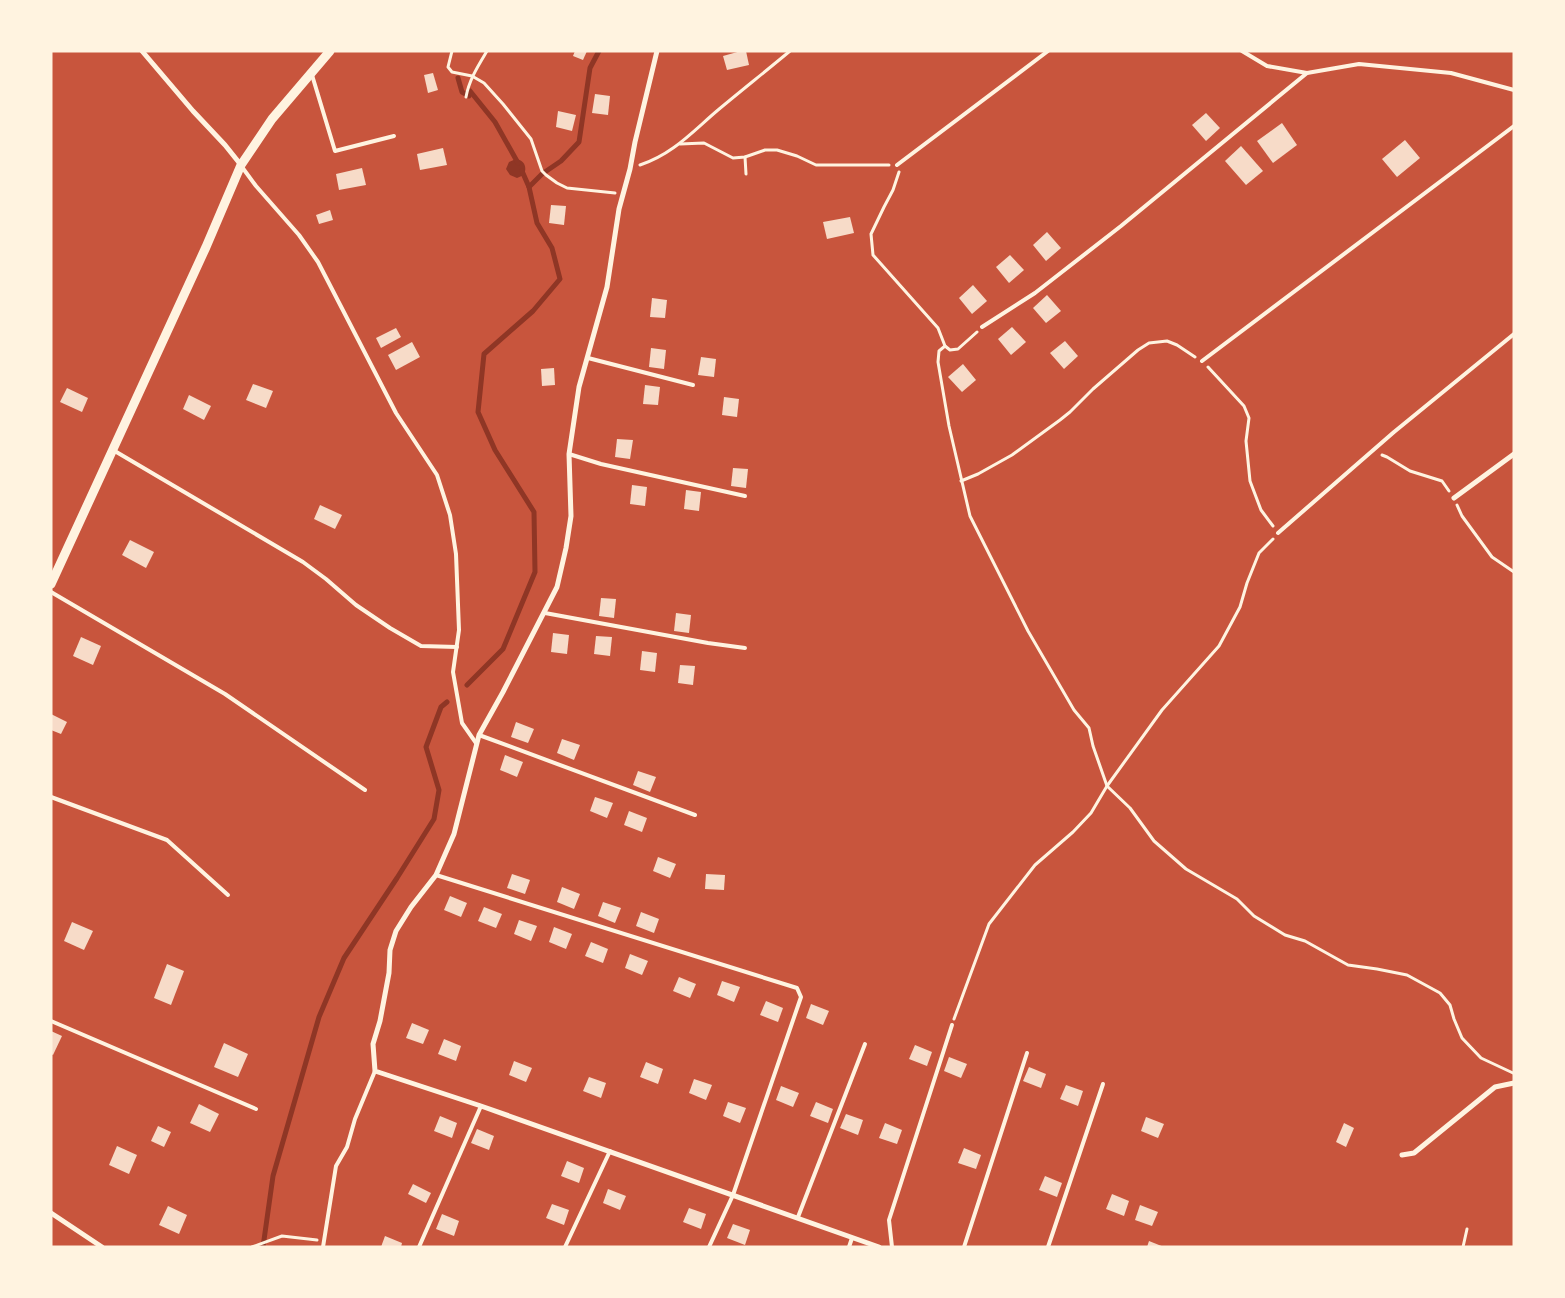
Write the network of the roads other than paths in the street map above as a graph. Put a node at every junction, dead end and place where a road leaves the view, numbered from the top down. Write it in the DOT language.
graph roads {
  1 [pos="142,51"];
  2 [pos="330,51"];
  3 [pos="658,51"];
  4 [pos="1048,51"];
  5 [pos="1242,51"];
  6 [pos="311,72"];
  7 [pos="1307,72"];
  8 [pos="1514,90"];
  9 [pos="1514,126"];
  10 [pos="394,136"];
  11 [pos="897,164"];
  12 [pos="240,165"];
  13 [pos="982,327"];
  14 [pos="1514,334"];
  15 [pos="588,358"];
  16 [pos="1202,361"];
  17 [pos="693,385"];
  18 [pos="113,450"];
  19 [pos="569,454"];
  20 [pos="1514,454"];
  21 [pos="745,496"];
  22 [pos="1454,498"];
  23 [pos="1278,533"];
  24 [pos="51,584"];
  25 [pos="51,592"];
  26 [pos="545,613"];
  27 [pos="457,647"];
  28 [pos="745,648"];
  29 [pos="479,735"];
  30 [pos="476,743"];
  31 [pos="365,790"];
  32 [pos="51,797"];
  33 [pos="695,815"];
  34 [pos="436,875"];
  35 [pos="228,895"];
  36 [pos="51,1021"];
  37 [pos="952,1025"];
  38 [pos="865,1044"];
  39 [pos="1027,1054"];
  40 [pos="375,1071"];
  41 [pos="1514,1083"];
  42 [pos="1103,1084"];
  43 [pos="480,1106"];
  44 [pos="256,1109"];
  45 [pos="610,1151"];
  46 [pos="1402,1155"];
  47 [pos="733,1195"];
  48 [pos="51,1213"];
  49 [pos="798,1217"];
  50 [pos="852,1238"];
  51 [pos="102,1247"];
  52 [pos="323,1247"];
  53 [pos="419,1247"];
  54 [pos="565,1247"];
  55 [pos="709,1247"];
  56 [pos="849,1247"];
  57 [pos="879,1247"];
  58 [pos="892,1247"];
  59 [pos="964,1247"];
  60 [pos="1048,1247"];
  1 -- 12 [label="street"];
  2 -- 6 [label="street"];
  3 -- 15 [label="street"];
  4 -- 11 [label="lane"];
  5 -- 7 [label="lane"];
  6 -- 10 [label="lane"];
  6 -- 12 [label="street"];
  7 -- 8 [label="lane"];
  7 -- 13 [label="lane"];
  9 -- 16 [label="lane"];
  12 -- 18 [label="street"];
  12 -- 27 [label="lane"];
  14 -- 23 [label="lane"];
  15 -- 17 [label="lane"];
  15 -- 19 [label="street"];
  18 -- 24 [label="street"];
  18 -- 27 [label="lane"];
  19 -- 21 [label="lane"];
  19 -- 26 [label="street"];
  20 -- 22 [label="street"];
  25 -- 31 [label="lane"];
  26 -- 28 [label="lane"];
  26 -- 29 [label="street"];
  27 -- 30 [label="lane"];
  29 -- 30 [label="street"];
  29 -- 33 [label="lane"];
  30 -- 34 [label="street"];
  32 -- 35 [label="lane"];
  34 -- 40 [label="street"];
  34 -- 47 [label="lane"];
  36 -- 44 [label="lane"];
  37 -- 58 [label="lane"];
  38 -- 49 [label="lane"];
  39 -- 59 [label="lane"];
  40 -- 43 [label="street"];
  40 -- 52 [label="lane"];
  41 -- 46 [label="street"];
  42 -- 60 [label="lane"];
  43 -- 45 [label="street"];
  43 -- 53 [label="lane"];
  45 -- 47 [label="street"];
  45 -- 54 [label="lane"];
  47 -- 49 [label="street"];
  47 -- 55 [label="lane"];
  48 -- 51 [label="street"];
  49 -- 50 [label="street"];
  50 -- 56 [label="lane"];
  50 -- 57 [label="street"];
}
